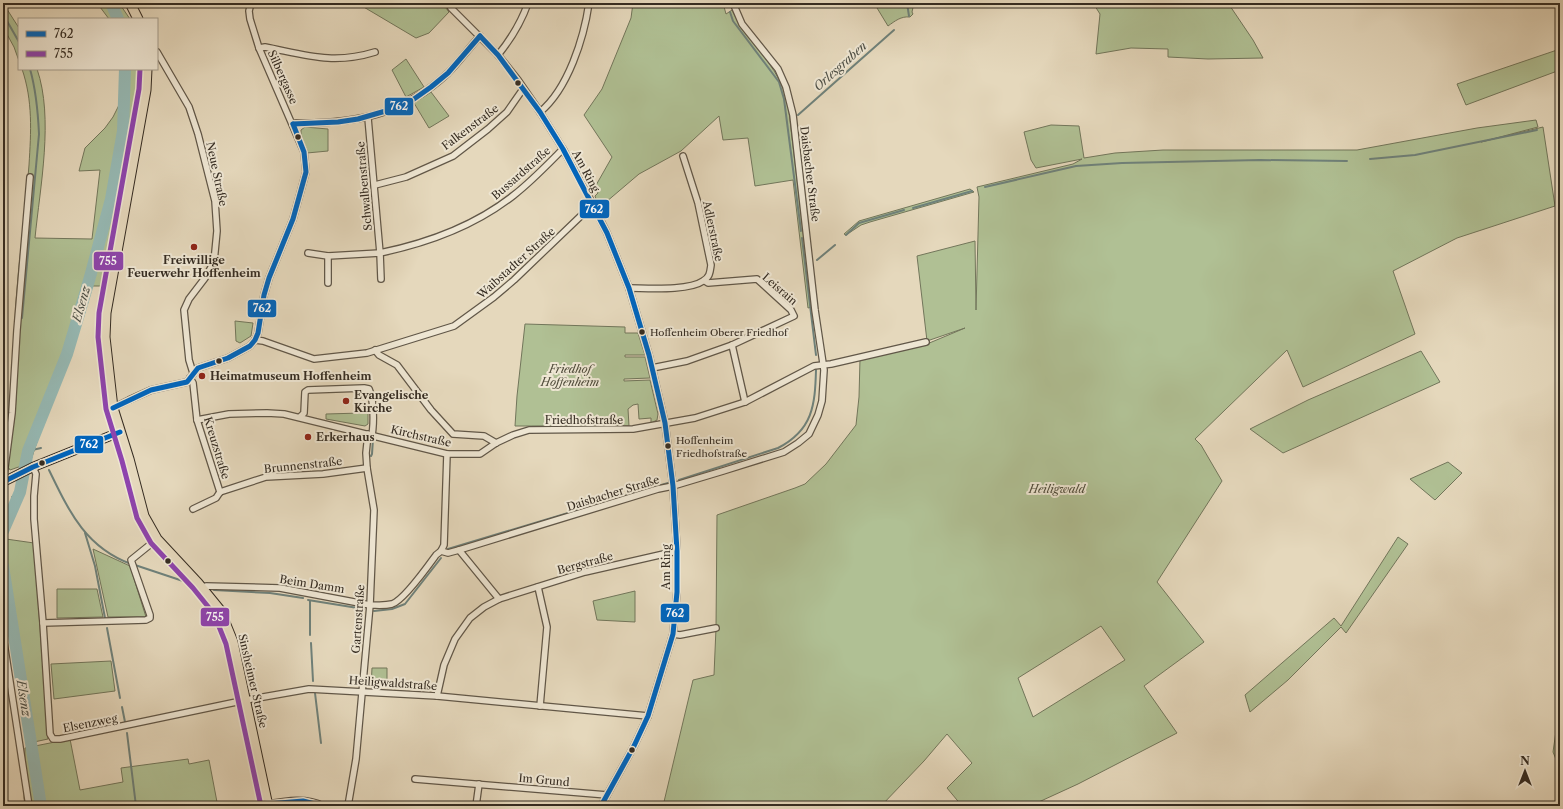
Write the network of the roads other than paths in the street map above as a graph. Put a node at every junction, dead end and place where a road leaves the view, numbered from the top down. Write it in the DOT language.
graph roads {
  1 [pos="130,3"];
  2 [pos="251,3"];
  3 [pos="528,3"];
  4 [pos="589,3"];
  5 [pos="733,3"];
  6 [pos="451,8"];
  7 [pos="138,18"];
  8 [pos="480,36"];
  9 [pos="259,48"];
  10 [pos="375,52"];
  11 [pos="158,54"];
  12 [pos="498,55"];
  13 [pos="147,70"];
  14 [pos="523,89"];
  15 [pos="540,112"];
  16 [pos="368,118"];
  17 [pos="293,124"];
  18 [pos="563,149"];
  19 [pos="683,156"];
  20 [pos="30,177"];
  21 [pos="375,185"];
  22 [pos="594,207"];
  23 [pos="308,253"];
  24 [pos="380,253"];
  25 [pos="328,256"];
  26 [pos="381,279"];
  27 [pos="705,281"];
  28 [pos="328,283"];
  29 [pos="629,288"];
  30 [pos="255,340"];
  31 [pos="926,342"];
  32 [pos="732,345"];
  33 [pos="375,350"];
  34 [pos="822,364"];
  35 [pos="652,368"];
  36 [pos="191,375"];
  37 [pos="745,402"];
  38 [pos="113,408"];
  39 [pos="300,417"];
  40 [pos="197,420"];
  41 [pos="665,423"];
  42 [pos="120,432"];
  43 [pos="370,434"];
  44 [pos="496,443"];
  45 [pos="447,454"];
  46 [pos="367,468"];
  47 [pos="30,469"];
  48 [pos="5,481"];
  49 [pos="673,486"];
  50 [pos="220,492"];
  51 [pos="193,509"];
  52 [pos="157,539"];
  53 [pos="459,550"];
  54 [pos="441,551"];
  55 [pos="677,551"];
  56 [pos="538,587"];
  57 [pos="202,588"];
  58 [pos="499,599"];
  59 [pos="370,605"];
  60 [pos="43,623"];
  61 [pos="716,628"];
  62 [pos="673,634"];
  63 [pos="3,636"];
  64 [pos="362,691"];
  65 [pos="437,696"];
  66 [pos="246,700"];
  67 [pos="540,706"];
  68 [pos="648,716"];
  69 [pos="415,779"];
  70 [pos="479,784"];
  71 [pos="607,795"];
  72 [pos="268,805"];
  73 [pos="28,806"];
  74 [pos="323,806"];
  75 [pos="348,806"];
  76 [pos="476,806"];
  77 [pos="601,806"];
  1 -- 7 [label="main road"];
  2 -- 9 [label="street, Silbergasse"];
  3 -- 12 [label="street"];
  4 -- 15 [label="street"];
  5 -- 34 [label="street, Daisbacher Straße"];
  6 -- 8 [label="street, Am Ring"];
  8 -- 12 [label="street, Am Ring"];
  8 -- 16 [label="street"];
  9 -- 10 [label="street"];
  9 -- 17 [label="street, Silbergasse"];
  11 -- 36 [label="street, Neue Straße"];
  12 -- 14 [label="street, Am Ring"];
  13 -- 38 [label="main road, Sinsheimer Straße"];
  14 -- 15 [label="street, Am Ring"];
  14 -- 21 [label="street, Falkenstraße"];
  15 -- 18 [label="street, Am Ring"];
  16 -- 17 [label="street"];
  16 -- 21 [label="street, Schwalbenstraße"];
  17 -- 30 [label="street, Silbergasse"];
  18 -- 22 [label="street, Am Ring"];
  18 -- 24 [label="street, Bussardstraße"];
  19 -- 27 [label="street, Adlerstraße"];
  20 -- 48 [label="street"];
  21 -- 24 [label="street, Schwalbenstraße"];
  22 -- 29 [label="street, Am Ring"];
  22 -- 33 [label="street, Waibstadter Straße"];
  23 -- 25 [label="street, Bussardstraße"];
  24 -- 25 [label="street, Bussardstraße"];
  24 -- 26 [label="street"];
  25 -- 28 [label="street"];
  27 -- 29 [label="street"];
  27 -- 32 [label="street, Leisrain"];
  29 -- 35 [label="street, Am Ring"];
  30 -- 33 [label="street, Waibstadter Straße"];
  30 -- 36 [label="street"];
  31 -- 34 [label="street"];
  32 -- 35 [label="street"];
  32 -- 37 [label="street"];
  33 -- 44 [label="street"];
  34 -- 37 [label="street, Friedhofstraße"];
  34 -- 49 [label="street, Daisbacher Straße"];
  35 -- 41 [label="street, Am Ring"];
  36 -- 38 [label="street"];
  36 -- 40 [label="street, Kreuzstraße"];
  37 -- 41 [label="street, Friedhofstraße"];
  38 -- 42 [label="main road, Sinsheimer Straße"];
  39 -- 40 [label="street, Kirchstraße"];
  39 -- 43 [label="street, Kirchstraße"];
  39 -- 43 [label="street, Gartenstraße"];
  40 -- 50 [label="street, Kreuzstraße"];
  41 -- 44 [label="street, Friedhofstraße"];
  41 -- 49 [label="street, Am Ring"];
  42 -- 47 [label="main road"];
  42 -- 52 [label="main road, Sinsheimer Straße"];
  43 -- 45 [label="street, Kirchstraße"];
  43 -- 46 [label="street, Gartenstraße"];
  44 -- 45 [label="street, Kirchstraße"];
  45 -- 54 [label="street"];
  46 -- 50 [label="street, Brunnenstraße"];
  46 -- 59 [label="street, Gartenstraße"];
  47 -- 48 [label="main road"];
  47 -- 60 [label="street, Elsenzweg"];
  49 -- 53 [label="street, Daisbacher Straße"];
  49 -- 55 [label="street, Am Ring"];
  50 -- 51 [label="street, Kreuzstraße"];
  52 -- 57 [label="main road, Sinsheimer Straße"];
  52 -- 60 [label="street"];
  53 -- 54 [label="street, Daisbacher Straße"];
  53 -- 58 [label="street"];
  54 -- 59 [label="street, Beim Damm"];
  55 -- 56 [label="street, Bergstraße"];
  55 -- 62 [label="street, Am Ring"];
  56 -- 58 [label="street, Bergstraße"];
  56 -- 67 [label="street"];
  57 -- 59 [label="street, Beim Damm"];
  57 -- 66 [label="main road, Sinsheimer Straße"];
  58 -- 65 [label="street, Bergstraße"];
  59 -- 64 [label="street, Gartenstraße"];
  60 -- 66 [label="street, Elsenzweg"];
  61 -- 62 [label="street"];
  62 -- 68 [label="street, Am Ring"];
  63 -- 73 [label="street"];
  64 -- 65 [label="street, Heiligwaldstraße"];
  64 -- 66 [label="street, Heiligwaldstraße"];
  64 -- 75 [label="street, Gartenstraße"];
  65 -- 67 [label="street, Heiligwaldstraße"];
  66 -- 72 [label="main road, Sinsheimer Straße"];
  67 -- 68 [label="street, Heiligwaldstraße"];
  68 -- 71 [label="street, Am Ring"];
  69 -- 70 [label="street, Im Grund"];
  70 -- 71 [label="street, Im Grund"];
  70 -- 76 [label="street"];
  71 -- 77 [label="street, Am Ring"];
  72 -- 74 [label="street"];
}
